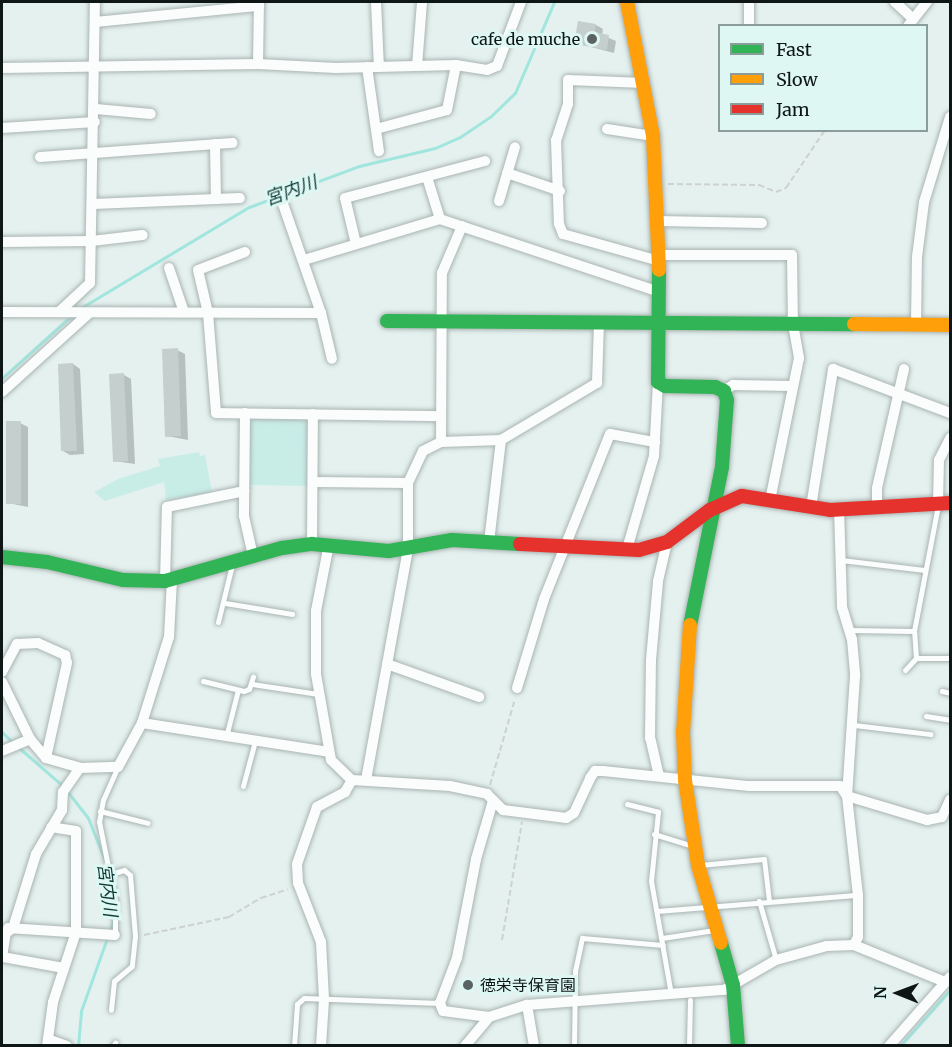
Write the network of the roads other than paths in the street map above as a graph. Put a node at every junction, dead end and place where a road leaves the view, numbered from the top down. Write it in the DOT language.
graph roads {
  1 [pos="95,2"];
  2 [pos="376,2"];
  3 [pos="422,2"];
  4 [pos="521,2"];
  5 [pos="627,2"];
  6 [pos="748,2"];
  7 [pos="895,2"];
  8 [pos="927,2"];
  9 [pos="259,4"];
  10 [pos="95,22"];
  11 [pos="911,22"];
  12 [pos="748,24"];
  13 [pos="258,64"];
  14 [pos="456,65"];
  15 [pos="97,66"];
  16 [pos="417,66"];
  17 [pos="367,67"];
  18 [pos="380,67"];
  19 [pos="2,68"];
  20 [pos="644,83"];
  21 [pos="96,110"];
  22 [pos="151,114"];
  23 [pos="951,117"];
  24 [pos="95,122"];
  25 [pos="2,128"];
  26 [pos="376,129"];
  27 [pos="607,129"];
  28 [pos="653,136"];
  29 [pos="232,143"];
  30 [pos="215,144"];
  31 [pos="515,147"];
  32 [pos="379,151"];
  33 [pos="95,152"];
  34 [pos="40,157"];
  35 [pos="485,161"];
  36 [pos="507,174"];
  37 [pos="427,177"];
  38 [pos="560,191"];
  39 [pos="240,198"];
  40 [pos="216,199"];
  41 [pos="499,201"];
  42 [pos="93,204"];
  43 [pos="283,204"];
  44 [pos="440,219"];
  45 [pos="658,221"];
  46 [pos="762,223"];
  47 [pos="462,226"];
  48 [pos="143,235"];
  49 [pos="92,241"];
  50 [pos="2,242"];
  51 [pos="356,244"];
  52 [pos="246,251"];
  53 [pos="659,258"];
  54 [pos="304,260"];
  55 [pos="169,268"];
  56 [pos="659,292"];
  57 [pos="2,312"];
  58 [pos="59,312"];
  59 [pos="184,312"];
  60 [pos="208,313"];
  61 [pos="321,313"];
  62 [pos="88,314"];
  63 [pos="387,321"];
  64 [pos="442,321"];
  65 [pos="599,324"];
  66 [pos="658,324"];
  67 [pos="793,324"];
  68 [pos="916,325"];
  69 [pos="951,325"];
  70 [pos="332,359"];
  71 [pos="904,369"];
  72 [pos="658,382"];
  73 [pos="792,386"];
  74 [pos="724,391"];
  75 [pos="2,392"];
  76 [pos="898,396"];
  77 [pos="245,413"];
  78 [pos="951,413"];
  79 [pos="313,414"];
  80 [pos="441,416"];
  81 [pos="951,438"];
  82 [pos="501,440"];
  83 [pos="441,442"];
  84 [pos="655,442"];
  85 [pos="314,483"];
  86 [pos="408,483"];
  87 [pos="244,491"];
  88 [pos="770,500"];
  89 [pos="944,503"];
  90 [pos="811,507"];
  91 [pos="877,508"];
  92 [pos="839,509"];
  93 [pos="710,510"];
  94 [pos="489,542"];
  95 [pos="667,542"];
  96 [pos="312,544"];
  97 [pos="329,544"];
  98 [pos="566,546"];
  99 [pos="408,548"];
  100 [pos="627,549"];
  101 [pos="2,556"];
  102 [pos="253,556"];
  103 [pos="839,560"];
  104 [pos="232,564"];
  105 [pos="924,570"];
  106 [pos="168,580"];
  107 [pos="225,603"];
  108 [pos="292,614"];
  109 [pos="218,622"];
  110 [pos="849,630"];
  111 [pos="914,631"];
  112 [pos="916,658"];
  113 [pos="951,658"];
  114 [pos="387,664"];
  115 [pos="905,670"];
  116 [pos="2,672"];
  117 [pos="253,676"];
  118 [pos="203,681"];
  119 [pos="2,682"];
  120 [pos="252,684"];
  121 [pos="516,688"];
  122 [pos="238,690"];
  123 [pos="942,691"];
  124 [pos="951,693"];
  125 [pos="318,694"];
  126 [pos="479,698"];
  127 [pos="926,716"];
  128 [pos="951,720"];
  129 [pos="142,723"];
  130 [pos="854,725"];
  131 [pos="227,733"];
  132 [pos="930,734"];
  133 [pos="255,738"];
  134 [pos="30,739"];
  135 [pos="9,747"];
  136 [pos="329,752"];
  137 [pos="46,758"];
  138 [pos="118,767"];
  139 [pos="80,768"];
  140 [pos="659,776"];
  141 [pos="352,780"];
  142 [pos="366,780"];
  143 [pos="685,780"];
  144 [pos="243,786"];
  145 [pos="847,796"];
  146 [pos="490,797"];
  147 [pos="951,800"];
  148 [pos="627,804"];
  149 [pos="100,811"];
  150 [pos="148,823"];
  151 [pos="51,827"];
  152 [pos="654,834"];
  153 [pos="695,846"];
  154 [pos="698,865"];
  155 [pos="111,874"];
  156 [pos="858,895"];
  157 [pos="759,901"];
  158 [pos="769,901"];
  159 [pos="708,907"];
  160 [pos="657,910"];
  161 [pos="7,928"];
  162 [pos="715,930"];
  163 [pos="76,932"];
  164 [pos="110,934"];
  165 [pos="663,942"];
  166 [pos="854,945"];
  167 [pos="776,960"];
  168 [pos="64,968"];
  169 [pos="948,980"];
  170 [pos="733,985"];
  171 [pos="671,994"];
  172 [pos="577,998"];
  173 [pos="324,999"];
  174 [pos="690,1000"];
  175 [pos="440,1003"];
  176 [pos="527,1005"];
  177 [pos="111,1010"];
  178 [pos="489,1017"];
  179 [pos="48,1043"];
  180 [pos="68,1046"];
  181 [pos="294,1046"];
  182 [pos="321,1046"];
  183 [pos="465,1046"];
  184 [pos="534,1046"];
  185 [pos="574,1046"];
  186 [pos="689,1046"];
  187 [pos="738,1046"];
  188 [pos="889,1046"];
  1 -- 10 [label="street"];
  2 -- 18 [label="street"];
  3 -- 16 [label="street"];
  4 -- 14 [label="street"];
  5 -- 20 [label="street"];
  6 -- 12 [label="street"];
  7 -- 11 [label="street"];
  8 -- 11 [label="street"];
  9 -- 10 [label="street"];
  9 -- 13 [label="street"];
  10 -- 15 [label="street"];
  13 -- 15 [label="street"];
  13 -- 17 [label="street"];
  14 -- 16 [label="street"];
  14 -- 26 [label="street"];
  15 -- 19 [label="street"];
  15 -- 21 [label="street"];
  16 -- 18 [label="street"];
  17 -- 18 [label="street"];
  17 -- 26 [label="street"];
  20 -- 28 [label="street"];
  20 -- 38 [label="street"];
  21 -- 22 [label="street"];
  21 -- 24 [label="street"];
  23 -- 68 [label="street"];
  24 -- 25 [label="street"];
  24 -- 33 [label="street"];
  26 -- 32 [label="street"];
  27 -- 28 [label="street"];
  28 -- 45 [label="street"];
  29 -- 30 [label="street"];
  30 -- 33 [label="street"];
  30 -- 40 [label="street"];
  31 -- 36 [label="street"];
  33 -- 34 [label="street"];
  33 -- 42 [label="street"];
  35 -- 37 [label="street"];
  36 -- 38 [label="street"];
  36 -- 41 [label="street"];
  37 -- 44 [label="street"];
  37 -- 51 [label="street"];
  38 -- 53 [label="street"];
  39 -- 40 [label="street"];
  40 -- 42 [label="street"];
  42 -- 49 [label="street"];
  43 -- 54 [label="street"];
  44 -- 47 [label="street"];
  44 -- 51 [label="street"];
  45 -- 46 [label="street"];
  45 -- 53 [label="street"];
  47 -- 56 [label="street"];
  47 -- 64 [label="street"];
  48 -- 49 [label="street"];
  49 -- 50 [label="street"];
  49 -- 58 [label="street"];
  51 -- 54 [label="street"];
  52 -- 60 [label="street"];
  53 -- 56 [label="street"];
  53 -- 67 [label="street"];
  54 -- 61 [label="street"];
  55 -- 59 [label="street"];
  56 -- 66 [label="street"];
  57 -- 58 [label="street"];
  58 -- 62 [label="street"];
  59 -- 60 [label="street"];
  59 -- 62 [label="street"];
  60 -- 61 [label="street"];
  60 -- 77 [label="street"];
  61 -- 70 [label="street"];
  62 -- 75 [label="street"];
  63 -- 64 [label="street"];
  64 -- 65 [label="street"];
  64 -- 80 [label="street"];
  65 -- 66 [label="street"];
  65 -- 82 [label="street"];
  66 -- 67 [label="street"];
  66 -- 72 [label="street"];
  67 -- 68 [label="street"];
  67 -- 73 [label="street"];
  68 -- 69 [label="street"];
  71 -- 76 [label="street"];
  72 -- 74 [label="street"];
  72 -- 84 [label="street"];
  73 -- 74 [label="street"];
  73 -- 88 [label="street"];
  74 -- 93 [label="street"];
  76 -- 78 [label="street"];
  76 -- 90 [label="street"];
  76 -- 91 [label="street"];
  77 -- 79 [label="street"];
  77 -- 87 [label="street"];
  79 -- 80 [label="street"];
  79 -- 85 [label="street"];
  80 -- 83 [label="street"];
  81 -- 89 [label="street"];
  82 -- 83 [label="street"];
  82 -- 94 [label="street"];
  83 -- 86 [label="street"];
  84 -- 98 [label="street"];
  84 -- 100 [label="street"];
  85 -- 86 [label="street"];
  85 -- 96 [label="street"];
  86 -- 99 [label="street"];
  87 -- 102 [label="street"];
  87 -- 106 [label="street"];
  88 -- 90 [label="street"];
  88 -- 93 [label="street"];
  89 -- 91 [label="street"];
  89 -- 105 [label="lane"];
  90 -- 92 [label="street"];
  91 -- 92 [label="street"];
  92 -- 103 [label="street"];
  93 -- 95 [label="street"];
  93 -- 143 [label="street"];
  94 -- 98 [label="street"];
  94 -- 99 [label="street"];
  95 -- 100 [label="street"];
  95 -- 140 [label="street"];
  96 -- 97 [label="street"];
  96 -- 102 [label="street"];
  97 -- 99 [label="street"];
  97 -- 125 [label="street"];
  98 -- 100 [label="street"];
  98 -- 121 [label="street"];
  99 -- 114 [label="street"];
  101 -- 106 [label="street"];
  102 -- 104 [label="street"];
  103 -- 105 [label="lane"];
  103 -- 110 [label="street"];
  104 -- 106 [label="street"];
  104 -- 107 [label="lane"];
  105 -- 111 [label="lane"];
  106 -- 129 [label="street"];
  107 -- 108 [label="lane"];
  107 -- 109 [label="lane"];
  110 -- 111 [label="lane"];
  110 -- 130 [label="street"];
  111 -- 112 [label="lane"];
  112 -- 113 [label="lane"];
  112 -- 115 [label="lane"];
  114 -- 126 [label="street"];
  114 -- 142 [label="street"];
  116 -- 137 [label="street"];
  117 -- 120 [label="lane"];
  118 -- 122 [label="lane"];
  119 -- 134 [label="street"];
  120 -- 122 [label="lane"];
  120 -- 125 [label="lane"];
  122 -- 131 [label="lane"];
  123 -- 124 [label="lane"];
  125 -- 136 [label="street"];
  127 -- 128 [label="lane"];
  129 -- 131 [label="street"];
  129 -- 138 [label="street"];
  130 -- 132 [label="lane"];
  130 -- 145 [label="street"];
  131 -- 133 [label="street"];
  133 -- 136 [label="street"];
  133 -- 144 [label="lane"];
  134 -- 135 [label="street"];
  134 -- 137 [label="street"];
  136 -- 141 [label="street"];
  137 -- 139 [label="street"];
  138 -- 139 [label="street"];
  138 -- 149 [label="lane"];
  139 -- 151 [label="street"];
  140 -- 143 [label="street"];
  140 -- 146 [label="street"];
  141 -- 142 [label="street"];
  141 -- 173 [label="street"];
  142 -- 146 [label="street"];
  143 -- 145 [label="street"];
  143 -- 153 [label="street"];
  145 -- 147 [label="street"];
  145 -- 156 [label="street"];
  146 -- 175 [label="street"];
  148 -- 152 [label="lane"];
  149 -- 150 [label="lane"];
  149 -- 155 [label="lane"];
  151 -- 161 [label="street"];
  151 -- 163 [label="street"];
  152 -- 153 [label="lane"];
  152 -- 160 [label="lane"];
  153 -- 154 [label="street"];
  154 -- 158 [label="lane"];
  154 -- 159 [label="street"];
  155 -- 164 [label="lane"];
  155 -- 177 [label="lane"];
  156 -- 158 [label="lane"];
  156 -- 166 [label="street"];
  157 -- 158 [label="lane"];
  157 -- 159 [label="lane"];
  157 -- 167 [label="lane"];
  159 -- 160 [label="lane"];
  159 -- 162 [label="street"];
  160 -- 165 [label="lane"];
  161 -- 163 [label="street"];
  161 -- 168 [label="street"];
  162 -- 165 [label="lane"];
  162 -- 170 [label="street"];
  163 -- 164 [label="street"];
  163 -- 168 [label="street"];
  165 -- 171 [label="lane"];
  165 -- 172 [label="lane"];
  166 -- 167 [label="street"];
  166 -- 169 [label="street"];
  167 -- 170 [label="street"];
  168 -- 179 [label="street"];
  169 -- 188 [label="street"];
  170 -- 171 [label="street"];
  170 -- 187 [label="street"];
  171 -- 172 [label="street"];
  172 -- 176 [label="street"];
  172 -- 185 [label="lane"];
  173 -- 175 [label="lane"];
  173 -- 181 [label="lane"];
  173 -- 182 [label="street"];
  174 -- 186 [label="lane"];
  175 -- 178 [label="street"];
  176 -- 178 [label="street"];
  176 -- 184 [label="street"];
  178 -- 183 [label="street"];
  179 -- 180 [label="street"];
}
